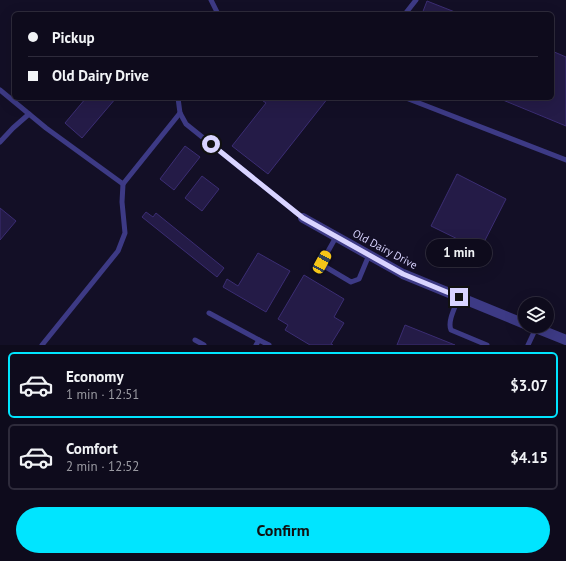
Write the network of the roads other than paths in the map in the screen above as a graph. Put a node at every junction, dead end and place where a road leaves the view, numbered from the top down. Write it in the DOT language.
graph roads {
  1 [pos="211,0"];
  2 [pos="416,0"];
  3 [pos="217,12"];
  4 [pos="407,12"];
  5 [pos="0,90"];
  6 [pos="12,100"];
  7 [pos="12,100"];
  8 [pos="178,100"];
  9 [pos="411,100"];
  10 [pos="180,113"];
  11 [pos="29,114"];
  12 [pos="0,142"];
  13 [pos="566,160"];
  14 [pos="123,184"];
  15 [pos="303,218"];
  16 [pos="336,236"];
  17 [pos="369,255"];
  18 [pos="459,297"];
  19 [pos="209,313"];
  20 [pos="518,321"];
  21 [pos="531,333"];
  22 [pos="548,333"];
  23 [pos="195,340"];
  24 [pos="259,340"];
  25 [pos="566,340"];
  26 [pos="42,345"];
  27 [pos="204,345"];
  28 [pos="256,345"];
  29 [pos="269,345"];
  30 [pos="487,345"];
  31 [pos="528,345"];
  1 -- 3 [label="lane"];
  2 -- 4 [label="lane"];
  5 -- 6 [label="lane"];
  7 -- 11 [label="lane"];
  8 -- 10 [label="lane"];
  9 -- 13 [label="lane"];
  10 -- 14 [label="lane"];
  10 -- 15 [label="lane"];
  11 -- 12 [label="lane"];
  11 -- 14 [label="lane"];
  14 -- 26 [label="lane"];
  15 -- 16 [label="street, Old Dairy Drive"];
  16 -- 17 [label="street, Old Dairy Drive"];
  16 -- 17 [label="lane"];
  17 -- 18 [label="street, Old Dairy Drive"];
  18 -- 20 [label="street, Old Dairy Drive"];
  18 -- 30 [label="lane"];
  19 -- 24 [label="lane"];
  21 -- 31 [label="lane"];
  22 -- 25 [label="street"];
  23 -- 27 [label="lane"];
  24 -- 28 [label="lane"];
  24 -- 29 [label="lane"];
}
